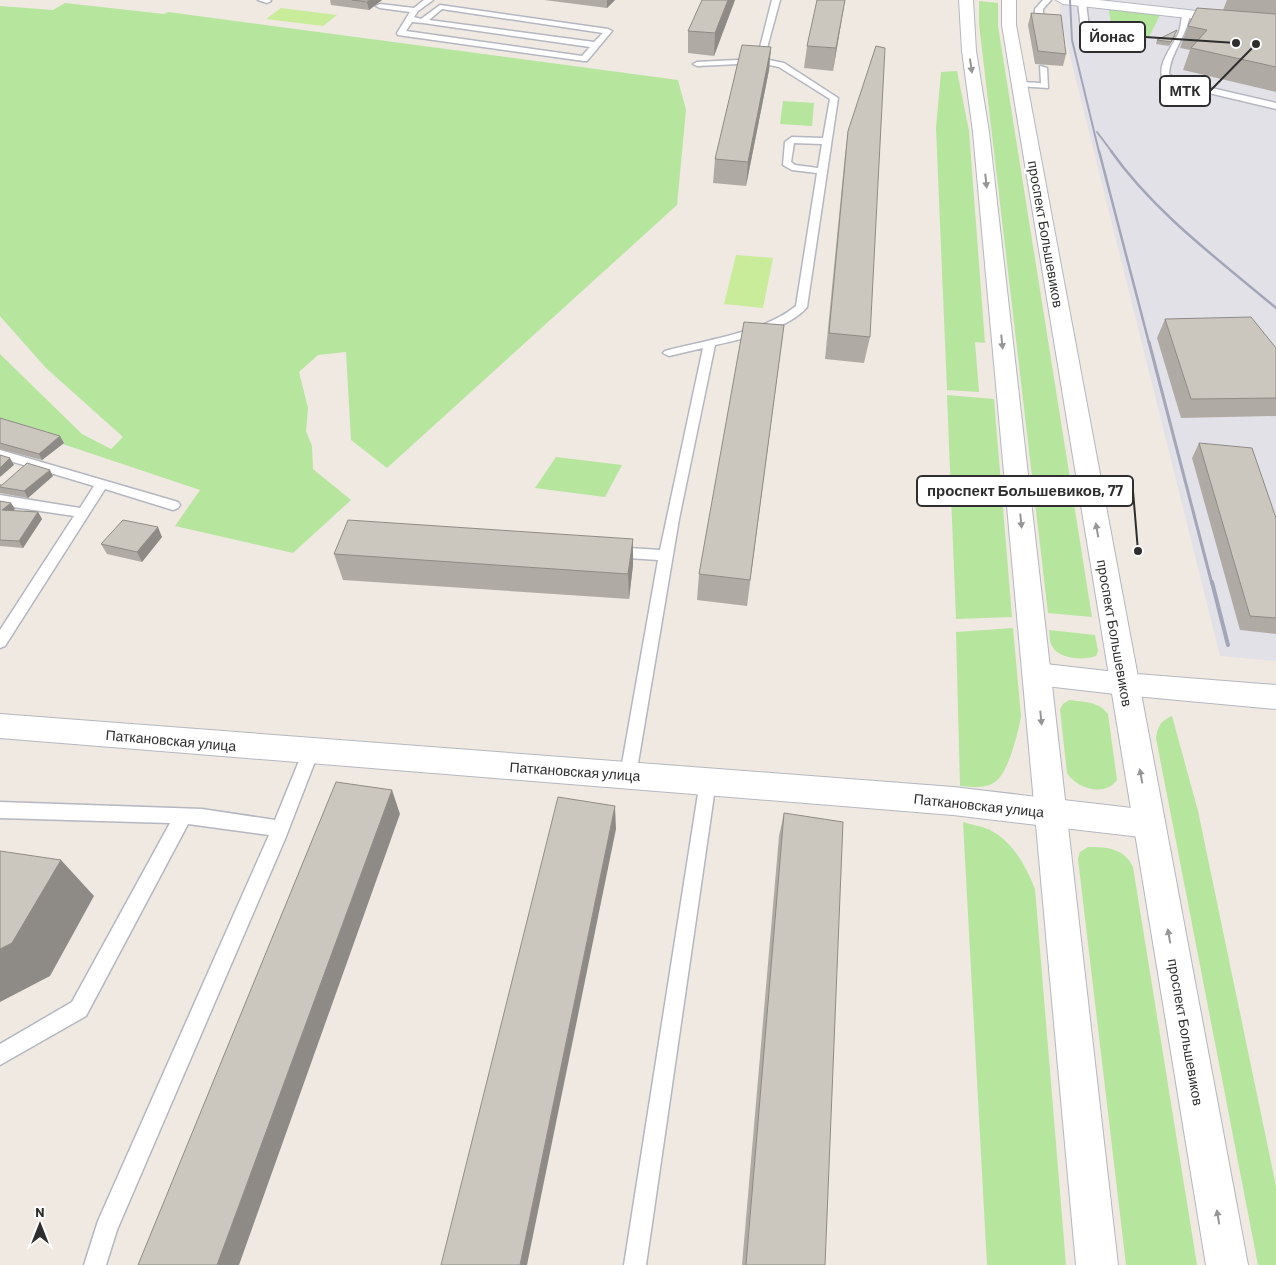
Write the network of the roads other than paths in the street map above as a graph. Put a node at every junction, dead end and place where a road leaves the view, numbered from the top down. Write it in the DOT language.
graph roads {
  1 [pos="262,0"];
  2 [pos="429,0"];
  3 [pos="776,0"];
  4 [pos="966,0"];
  5 [pos="1010,0"];
  6 [pos="1047,0"];
  7 [pos="1063,0"];
  8 [pos="267,1"];
  9 [pos="1082,2"];
  10 [pos="380,6"];
  11 [pos="415,10"];
  12 [pos="409,19"];
  13 [pos="1186,19"];
  14 [pos="423,21"];
  15 [pos="1040,23"];
  16 [pos="1276,24"];
  17 [pos="1196,26"];
  18 [pos="1085,29"];
  19 [pos="596,45"];
  20 [pos="760,61"];
  21 [pos="697,64"];
  22 [pos="1043,68"];
  23 [pos="1020,84"];
  24 [pos="1276,106"];
  25 [pos="827,141"];
  26 [pos="824,171"];
  27 [pos="710,344"];
  28 [pos="669,353"];
  29 [pos="0,454"];
  30 [pos="28,462"];
  31 [pos="14,474"];
  32 [pos="102,484"];
  33 [pos="0,500"];
  34 [pos="173,505"];
  35 [pos="84,513"];
  36 [pos="602,551"];
  37 [pos="665,555"];
  38 [pos="0,642"];
  39 [pos="1037,674"];
  40 [pos="1124,684"];
  41 [pos="1276,697"];
  42 [pos="0,726"];
  43 [pos="311,752"];
  44 [pos="628,775"];
  45 [pos="708,781"];
  46 [pos="0,810"];
  47 [pos="1051,812"];
  48 [pos="184,816"];
  49 [pos="1149,824"];
  50 [pos="280,829"];
  51 [pos="0,1055"];
  52 [pos="95,1265"];
  53 [pos="634,1265"];
  54 [pos="1097,1265"];
  55 [pos="1226,1265"];
  1 -- 8 [label="lane"];
  2 -- 11 [label="lane"];
  3 -- 20 [label="lane"];
  4 -- 39 [label="main road, one-way"];
  5 -- 23 [label="main road, проспект Большевиков"];
  6 -- 15 [label="lane"];
  7 -- 9 [label="main road"];
  9 -- 13 [label="main road"];
  9 -- 18 [label="lane"];
  10 -- 11 [label="lane"];
  11 -- 12 [label="lane"];
  12 -- 14 [label="lane"];
  12 -- 19 [label="lane"];
  13 -- 16 [label="main road"];
  13 -- 17 [label="lane"];
  13 -- 24 [label="lane"];
  14 -- 19 [label="lane"];
  14 -- 19 [label="lane"];
  20 -- 21 [label="lane"];
  20 -- 25 [label="lane"];
  22 -- 23 [label="lane"];
  40 -- 23 [label="main road, проспект Большевиков, one-way"];
  25 -- 26 [label="lane"];
  25 -- 26 [label="lane"];
  26 -- 27 [label="lane"];
  27 -- 28 [label="lane"];
  27 -- 37 [label="lane"];
  29 -- 30 [label="lane"];
  30 -- 31 [label="lane"];
  30 -- 32 [label="lane"];
  32 -- 34 [label="lane"];
  32 -- 35 [label="lane"];
  33 -- 35 [label="lane"];
  35 -- 38 [label="lane"];
  36 -- 37 [label="lane"];
  37 -- 44 [label="lane"];
  39 -- 40 [label="main road"];
  39 -- 47 [label="main road, one-way"];
  40 -- 41 [label="main road"];
  49 -- 40 [label="main road, проспект Большевиков, one-way"];
  42 -- 43 [label="main road, Паткановская улица"];
  43 -- 44 [label="main road, Паткановская улица"];
  43 -- 50 [label="lane"];
  44 -- 45 [label="main road, Паткановская улица"];
  45 -- 47 [label="main road, Паткановская улица"];
  45 -- 53 [label="lane"];
  46 -- 48 [label="lane"];
  47 -- 49 [label="main road, Паткановская улица"];
  47 -- 54 [label="main road"];
  48 -- 50 [label="lane"];
  48 -- 51 [label="lane"];
  55 -- 49 [label="main road, проспект Большевиков, one-way"];
  50 -- 52 [label="lane"];
}
